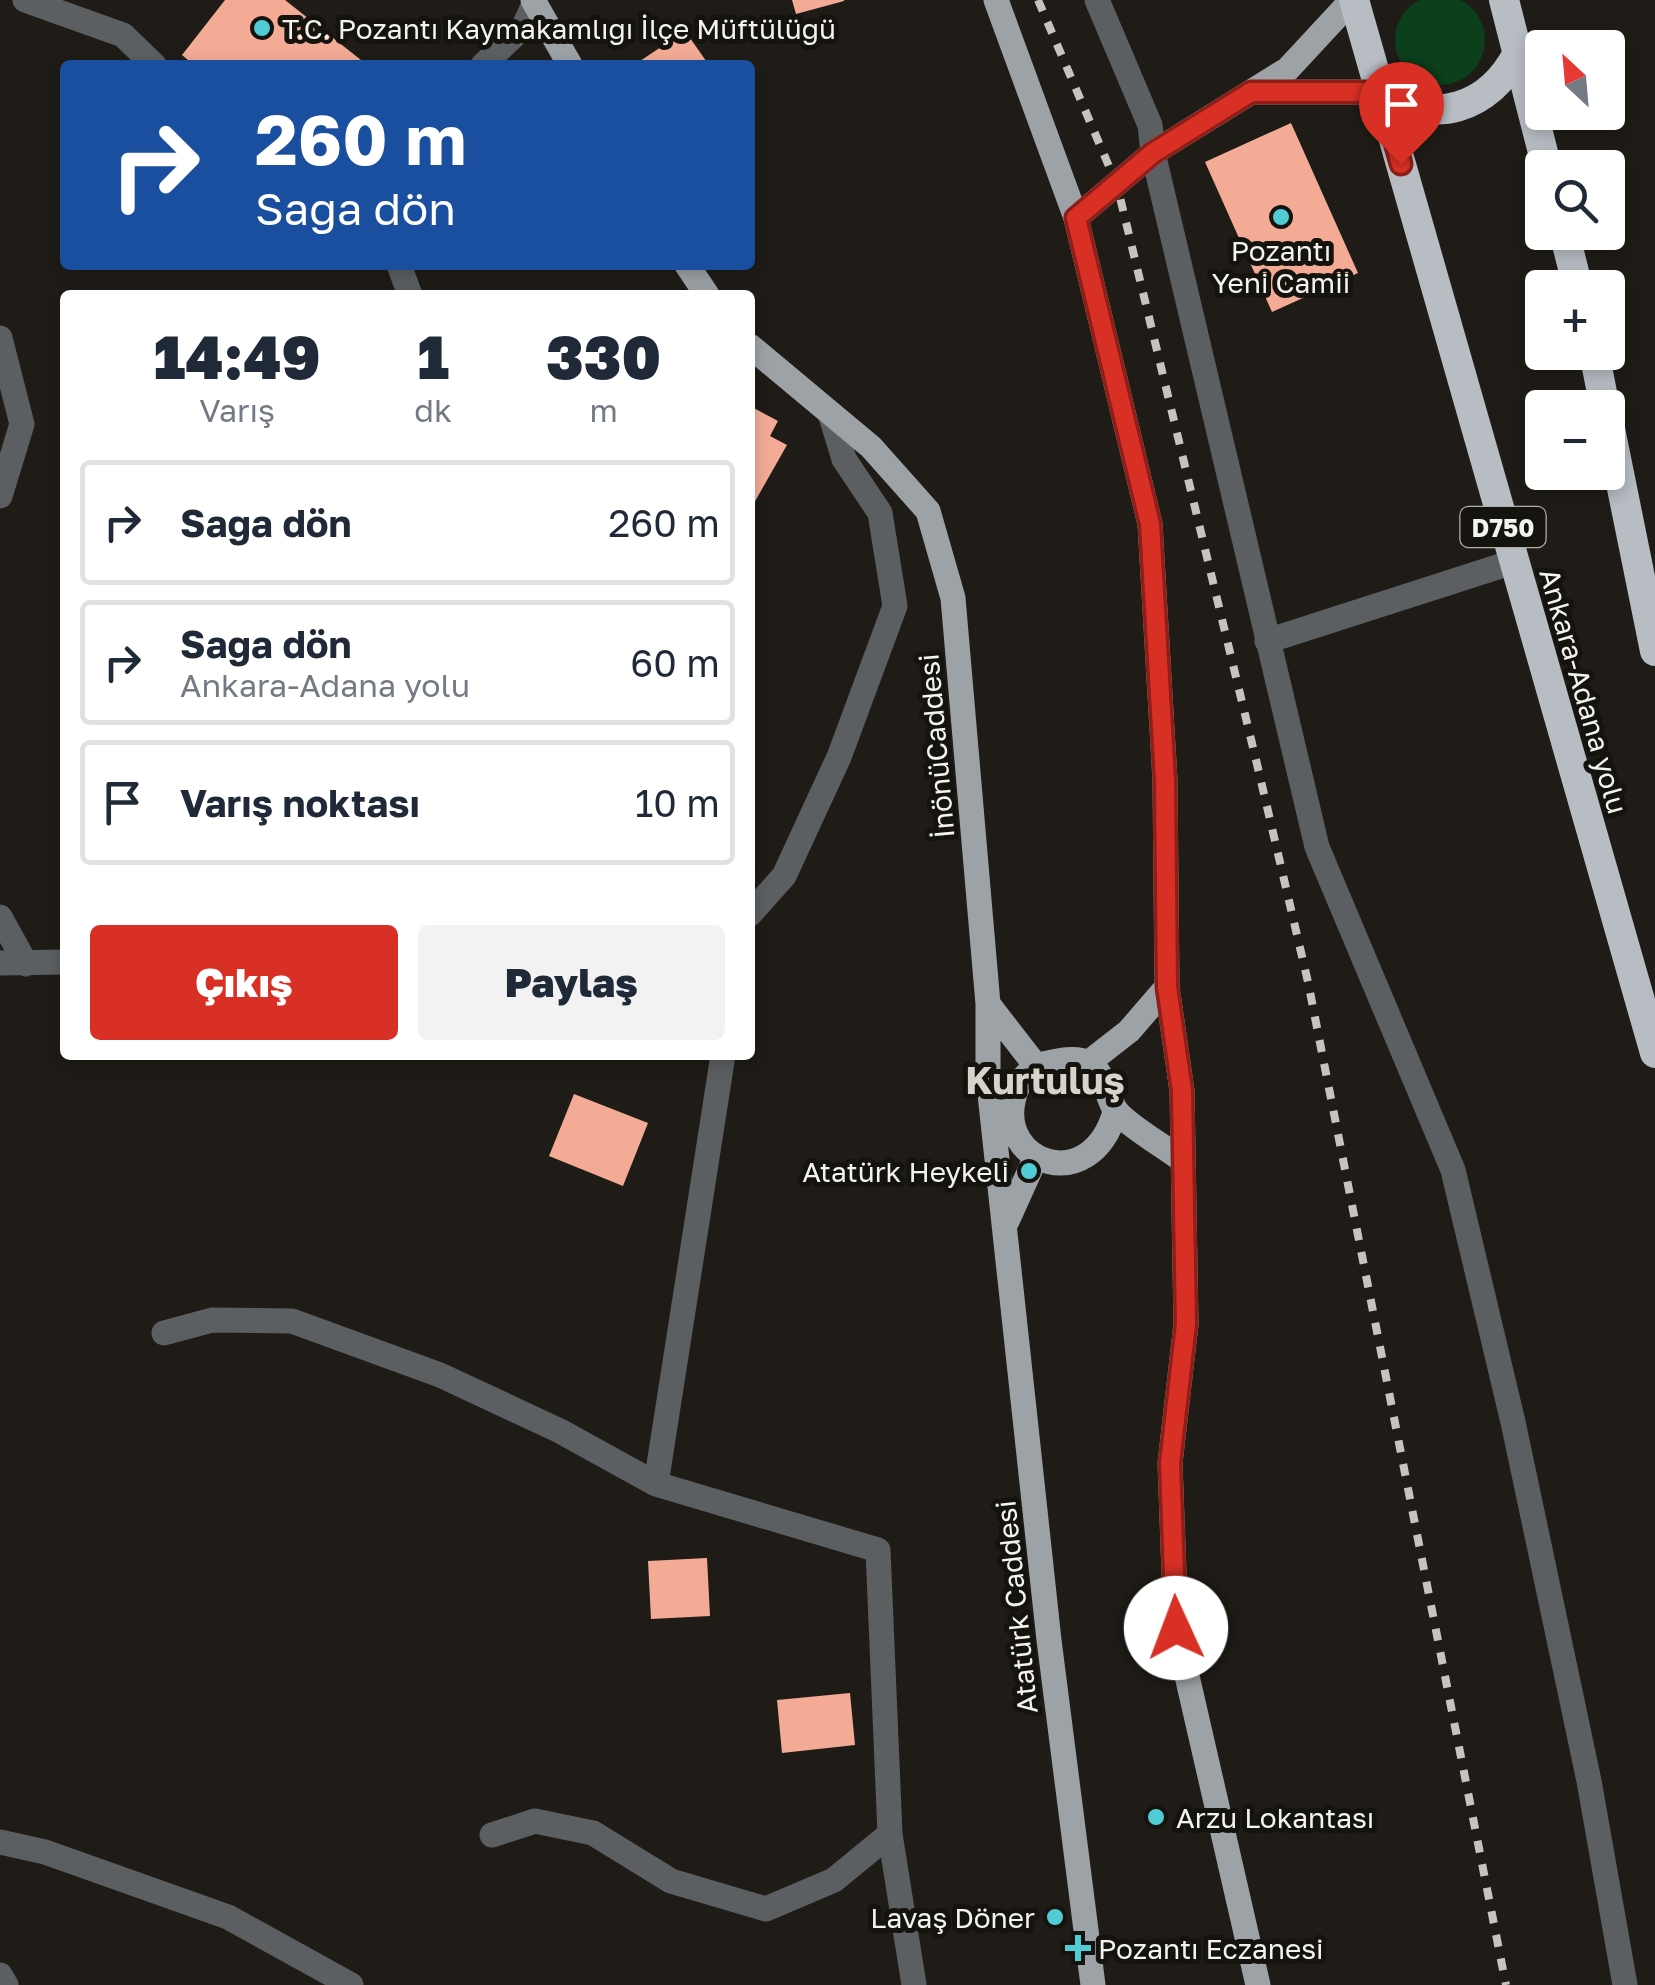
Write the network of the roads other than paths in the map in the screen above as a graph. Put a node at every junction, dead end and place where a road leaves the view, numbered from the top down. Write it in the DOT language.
graph roads {
  1 [pos="25,0"];
  2 [pos="996,0"];
  3 [pos="1098,0"];
  4 [pos="1353,0"];
  5 [pos="1504,0"];
  6 [pos="534,1"];
  7 [pos="1518,53"];
  8 [pos="149,60"];
  9 [pos="488,60"];
  10 [pos="567,60"];
  11 [pos="1251,92"];
  12 [pos="1381,92"];
  13 [pos="1543,150"];
  14 [pos="1153,153"];
  15 [pos="1076,218"];
  16 [pos="0,338"];
  17 [pos="755,354"];
  18 [pos="830,413"];
  19 [pos="1622,490"];
  20 [pos="0,496"];
  21 [pos="1514,562"];
  22 [pos="1267,641"];
  23 [pos="1655,651"];
  24 [pos="755,908"];
  25 [pos="0,917"];
  26 [pos="60,962"];
  27 [pos="13,963"];
  28 [pos="1167,987"];
  29 [pos="988,1004"];
  30 [pos="1655,1053"];
  31 [pos="722,1060"];
  32 [pos="1088,1063"];
  33 [pos="1036,1066"];
  34 [pos="1116,1112"];
  35 [pos="1036,1157"];
  36 [pos="1182,1160"];
  37 [pos="1007,1221"];
  38 [pos="164,1333"];
  39 [pos="656,1484"];
  40 [pos="890,1834"];
  41 [pos="492,1835"];
  42 [pos="0,1842"];
  43 [pos="0,1976"];
  44 [pos="6,1985"];
  45 [pos="351,1985"];
  46 [pos="914,1985"];
  47 [pos="1093,1985"];
  48 [pos="1258,1985"];
  49 [pos="1625,1985"];
  1 -- 8 [label="street"];
  2 -- 15 [label="main road"];
  3 -- 14 [label="street"];
  4 -- 11 [label="main road"];
  4 -- 12 [label="highway, Ankara-Adana yolu / D750"];
  5 -- 7 [label="highway"];
  6 -- 9 [label="street"];
  6 -- 10 [label="main road"];
  7 -- 12 [label="highway"];
  7 -- 13 [label="highway"];
  11 -- 12 [label="main road"];
  11 -- 14 [label="main road"];
  12 -- 21 [label="highway, Ankara-Adana yolu / D750"];
  14 -- 15 [label="main road"];
  14 -- 22 [label="street"];
  15 -- 28 [label="main road"];
  16 -- 20 [label="street"];
  17 -- 18 [label="main road, İnönüCaddesi"];
  18 -- 24 [label="street"];
  18 -- 29 [label="main road, İnönüCaddesi"];
  19 -- 23 [label="highway"];
  21 -- 22 [label="street"];
  21 -- 30 [label="highway, Ankara-Adana yolu / D750"];
  22 -- 49 [label="street"];
  25 -- 27 [label="street"];
  26 -- 27 [label="street"];
  28 -- 32 [label="main road"];
  28 -- 36 [label="main road"];
  29 -- 33 [label="main road"];
  29 -- 37 [label="main road, İnönüCaddesi"];
  31 -- 39 [label="street"];
  32 -- 33 [label="main road"];
  32 -- 34 [label="main road"];
  33 -- 35 [label="main road"];
  34 -- 35 [label="main road"];
  34 -- 36 [label="main road"];
  35 -- 37 [label="main road"];
  36 -- 48 [label="main road"];
  37 -- 47 [label="main road, Atatürk Caddesi"];
  38 -- 39 [label="street"];
  39 -- 40 [label="street"];
  40 -- 41 [label="street"];
  40 -- 46 [label="street"];
  42 -- 45 [label="street"];
  43 -- 44 [label="street"];
}
